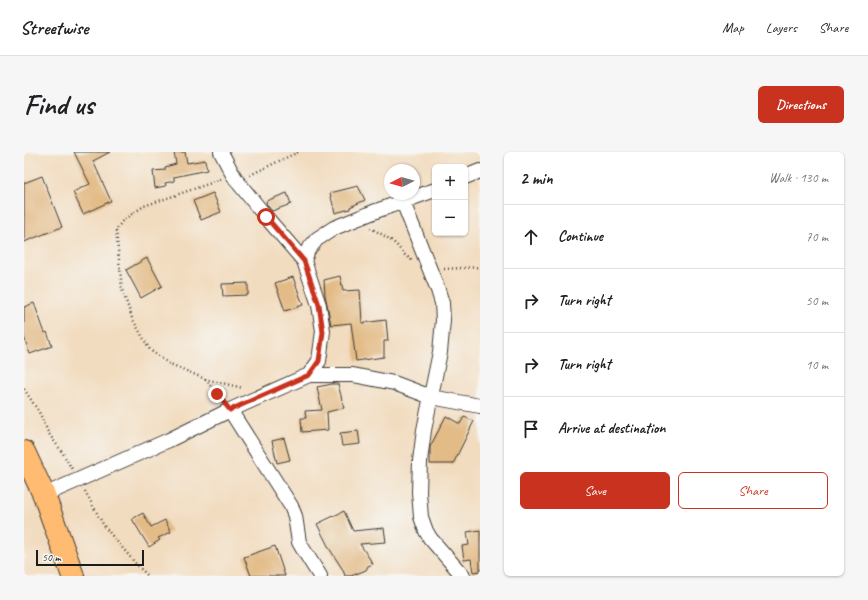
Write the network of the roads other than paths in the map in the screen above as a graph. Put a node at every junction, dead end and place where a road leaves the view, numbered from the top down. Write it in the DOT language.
graph roads {
  1 [pos="221,152"];
  2 [pos="480,171"];
  3 [pos="468,176"];
  4 [pos="432,191"];
  5 [pos="403,202"];
  6 [pos="304,261"];
  7 [pos="309,375"];
  8 [pos="431,398"];
  9 [pos="480,406"];
  10 [pos="230,410"];
  11 [pos="24,452"];
  12 [pos="44,495"];
  13 [pos="73,576"];
  14 [pos="320,576"];
  15 [pos="463,576"];
  1 -- 6 [label="street"];
  2 -- 3 [label="street"];
  4 -- 5 [label="street"];
  5 -- 6 [label="street"];
  5 -- 8 [label="street"];
  6 -- 7 [label="street"];
  7 -- 8 [label="street"];
  7 -- 10 [label="street"];
  8 -- 9 [label="street"];
  8 -- 15 [label="street"];
  10 -- 12 [label="street"];
  10 -- 14 [label="street"];
  11 -- 12 [label="main road"];
  12 -- 13 [label="main road"];
}
